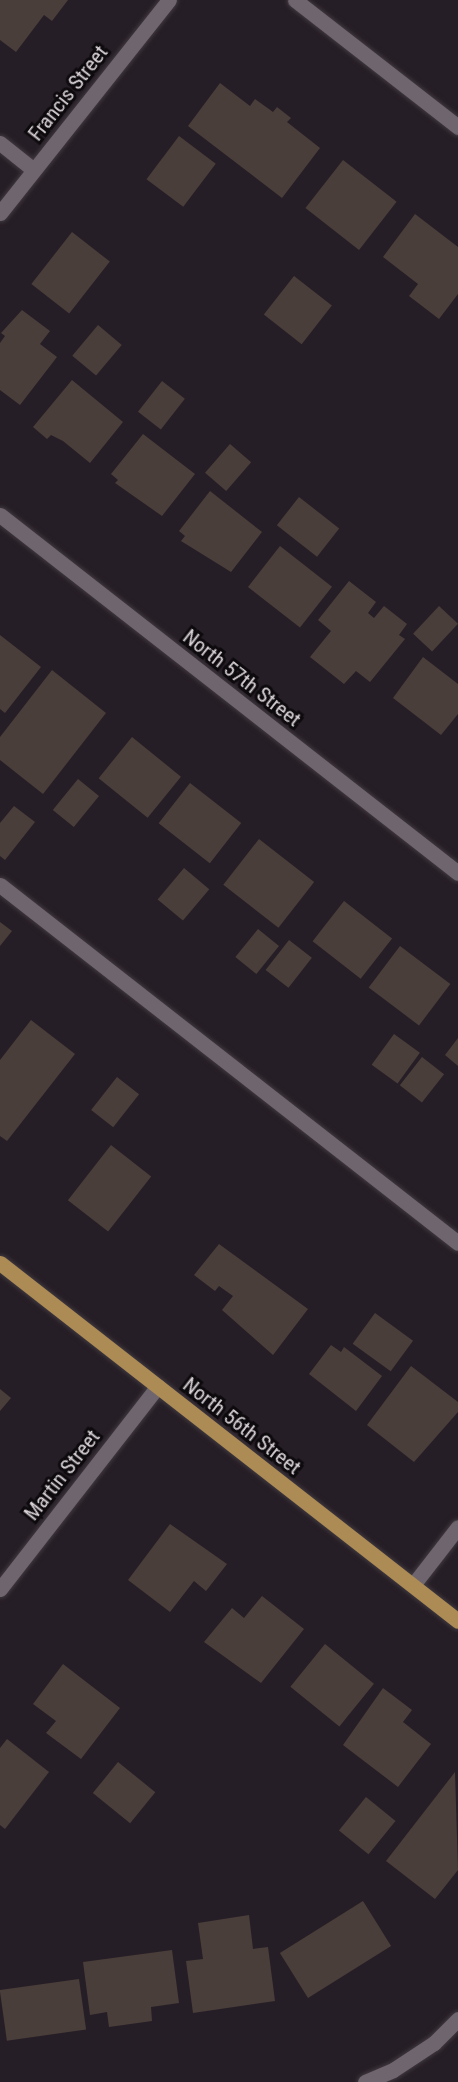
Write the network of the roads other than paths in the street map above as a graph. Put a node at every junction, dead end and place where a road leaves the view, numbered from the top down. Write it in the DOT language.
graph roads {
  1 [pos="169,0"];
  2 [pos="295,0"];
  3 [pos="458,128"];
  4 [pos="0,143"];
  5 [pos="34,170"];
  6 [pos="0,213"];
  7 [pos="0,516"];
  8 [pos="458,873"];
  9 [pos="0,885"];
  10 [pos="458,1243"];
  11 [pos="0,1263"];
  12 [pos="158,1386"];
  13 [pos="458,1527"];
  14 [pos="413,1586"];
  15 [pos="0,1589"];
  16 [pos="458,1621"];
  17 [pos="458,2019"];
  18 [pos="365,2082"];
  1 -- 5 [label="street, Francis Street"];
  2 -- 3 [label="street"];
  4 -- 5 [label="street"];
  5 -- 6 [label="street, Francis Street"];
  7 -- 8 [label="street, North 57th Street"];
  9 -- 10 [label="street"];
  11 -- 12 [label="main road, North 56th Street"];
  12 -- 14 [label="main road, North 56th Street"];
  12 -- 15 [label="street, Martin Street"];
  13 -- 14 [label="street"];
  14 -- 16 [label="main road, North 56th Street"];
  17 -- 18 [label="street"];
}
